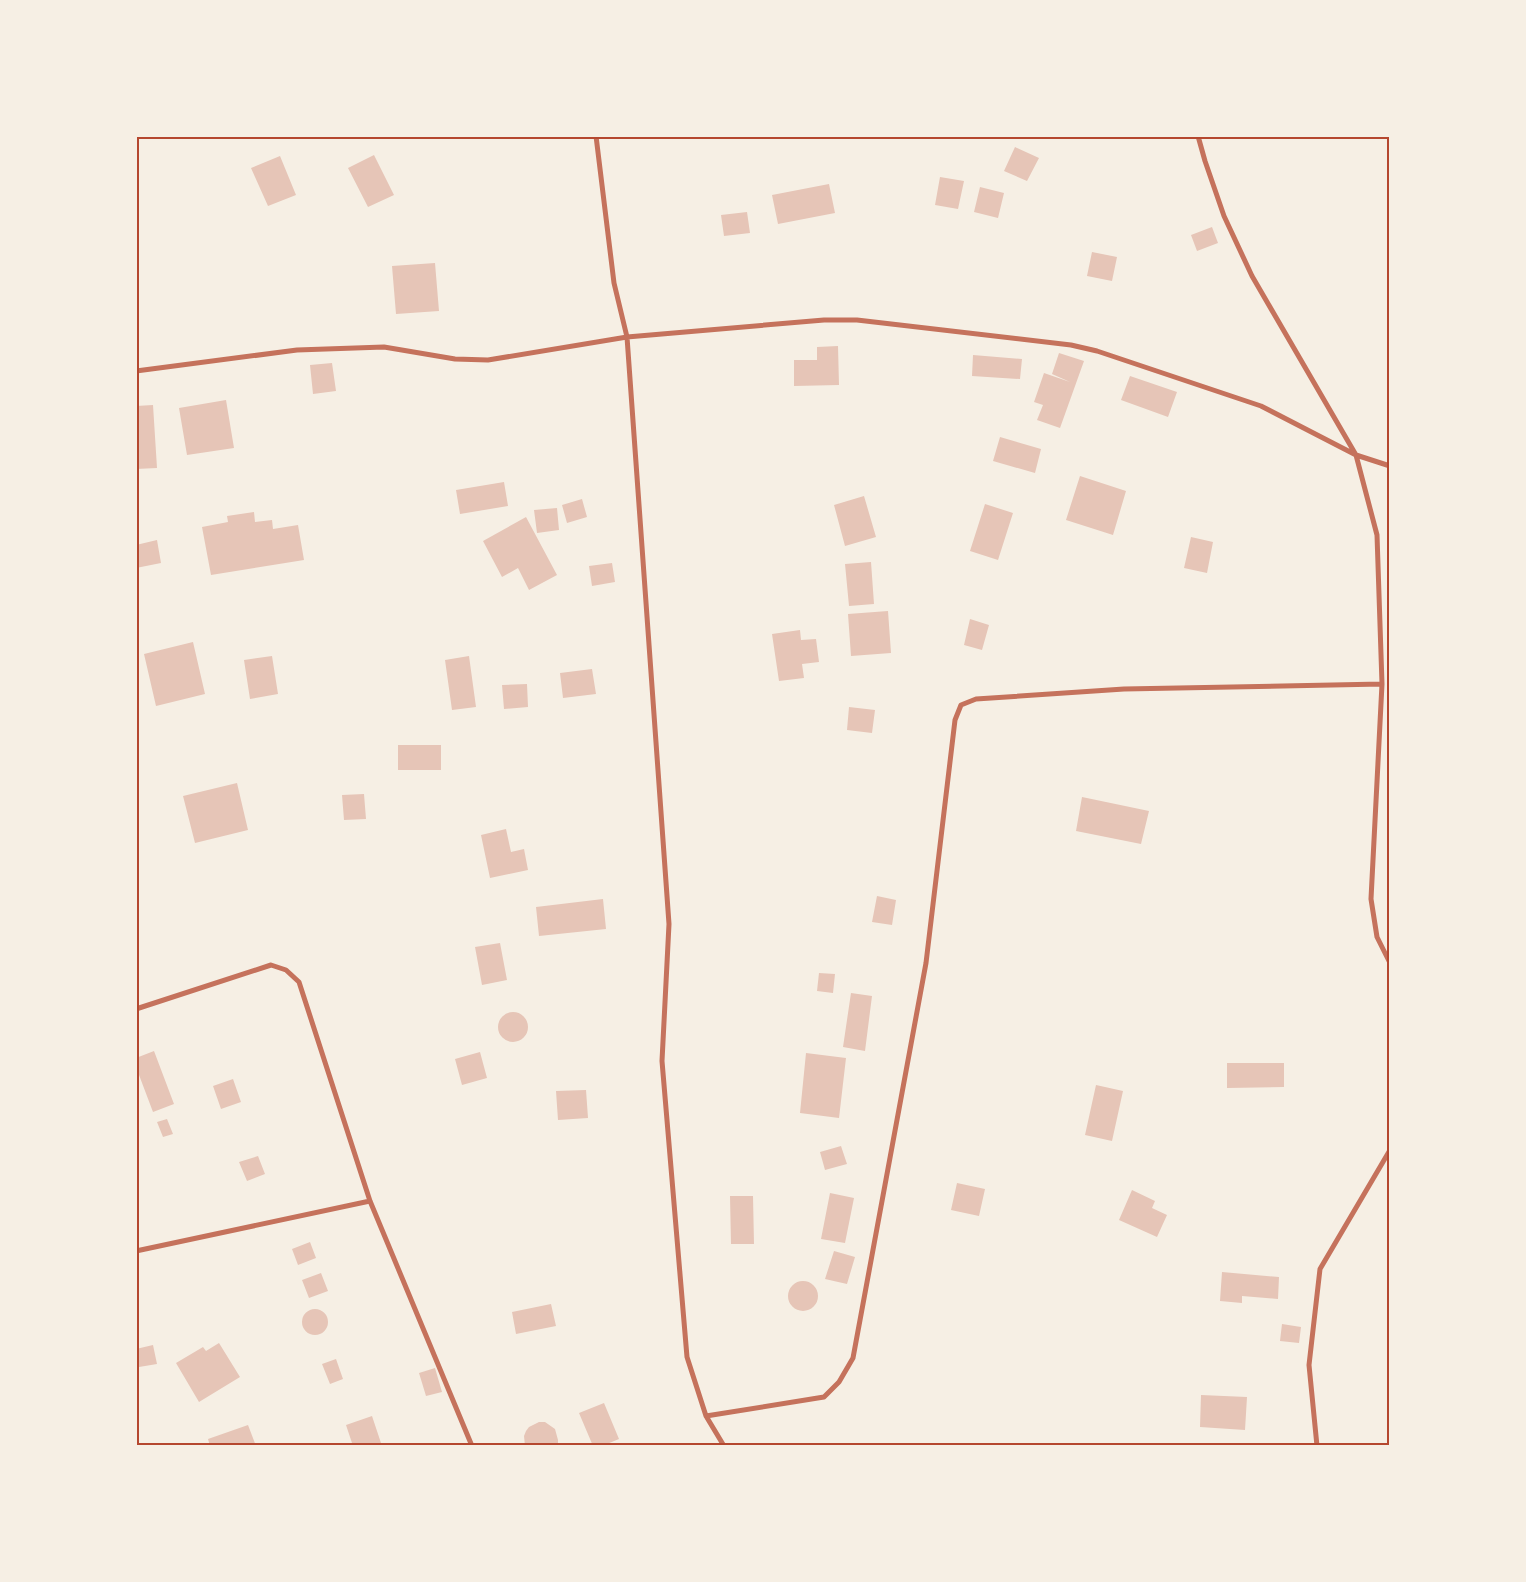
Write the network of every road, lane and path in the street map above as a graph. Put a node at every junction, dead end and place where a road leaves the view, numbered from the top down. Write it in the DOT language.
graph roads {
  1 [pos="596,136"];
  2 [pos="1198,136"];
  3 [pos="627,337"];
  4 [pos="136,371"];
  5 [pos="1356,455"];
  6 [pos="1390,466"];
  7 [pos="1382,684"];
  8 [pos="1390,963"];
  9 [pos="136,1009"];
  10 [pos="1390,1150"];
  11 [pos="370,1201"];
  12 [pos="136,1251"];
  13 [pos="706,1416"];
  14 [pos="472,1446"];
  15 [pos="724,1446"];
  16 [pos="1316,1446"];
  1 -- 3 [label="street"];
  2 -- 5 [label="street"];
  3 -- 4 [label="street"];
  3 -- 5 [label="street"];
  3 -- 13 [label="street"];
  5 -- 6 [label="street"];
  5 -- 7 [label="street"];
  7 -- 8 [label="street"];
  7 -- 13 [label="street"];
  9 -- 11 [label="street"];
  10 -- 16 [label="street"];
  11 -- 12 [label="street"];
  11 -- 14 [label="street"];
  13 -- 15 [label="street"];
}
